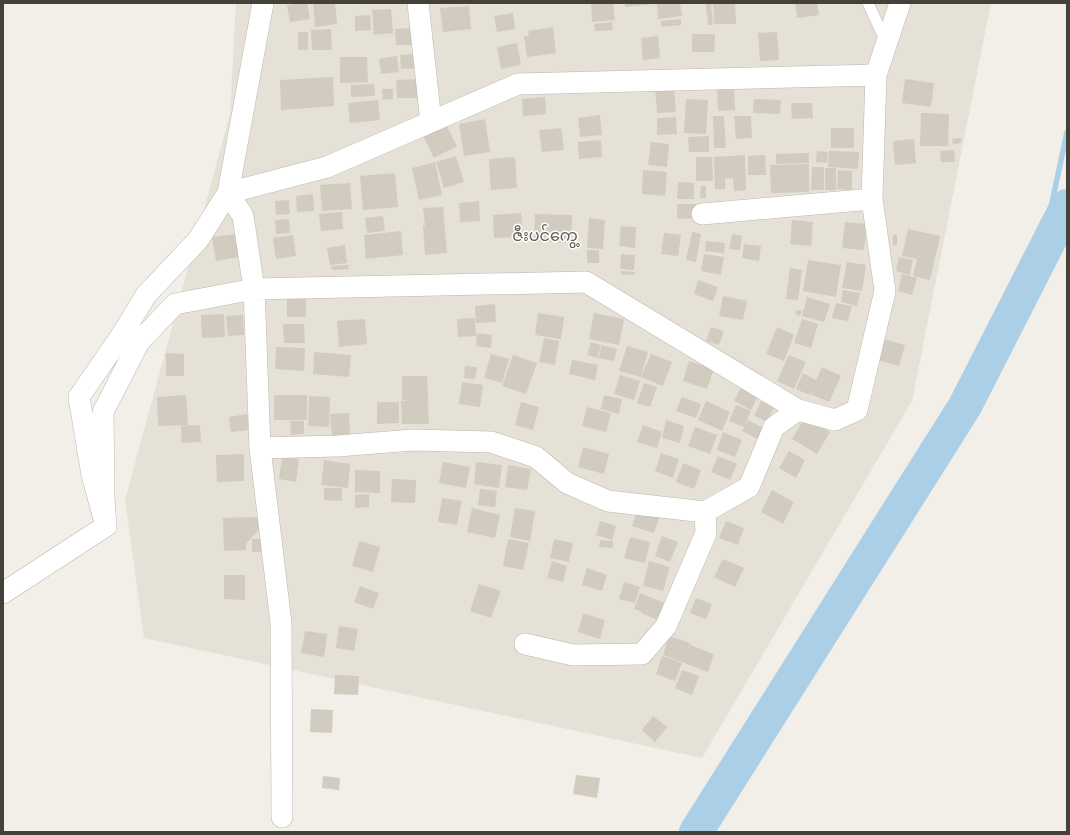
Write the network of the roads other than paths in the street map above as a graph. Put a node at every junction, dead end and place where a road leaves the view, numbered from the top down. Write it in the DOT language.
graph roads {
  1 [pos="263,3"];
  2 [pos="418,3"];
  3 [pos="868,3"];
  4 [pos="900,3"];
  5 [pos="887,44"];
  6 [pos="876,75"];
  7 [pos="431,122"];
  8 [pos="228,193"];
  9 [pos="872,199"];
  10 [pos="702,214"];
  11 [pos="254,289"];
  12 [pos="798,410"];
  13 [pos="260,448"];
  14 [pos="705,512"];
  15 [pos="106,526"];
  16 [pos="3,593"];
  17 [pos="525,644"];
  18 [pos="282,816"];
  1 -- 8 [label="street"];
  2 -- 7 [label="street"];
  3 -- 5 [label="lane"];
  4 -- 5 [label="street"];
  5 -- 6 [label="street"];
  6 -- 7 [label="street"];
  6 -- 9 [label="street"];
  7 -- 8 [label="street"];
  8 -- 11 [label="street"];
  8 -- 15 [label="street"];
  9 -- 10 [label="street"];
  9 -- 12 [label="street"];
  11 -- 12 [label="street"];
  11 -- 13 [label="street"];
  11 -- 15 [label="street"];
  12 -- 14 [label="street"];
  13 -- 14 [label="street"];
  13 -- 18 [label="street"];
  14 -- 17 [label="street"];
  15 -- 16 [label="street"];
}
